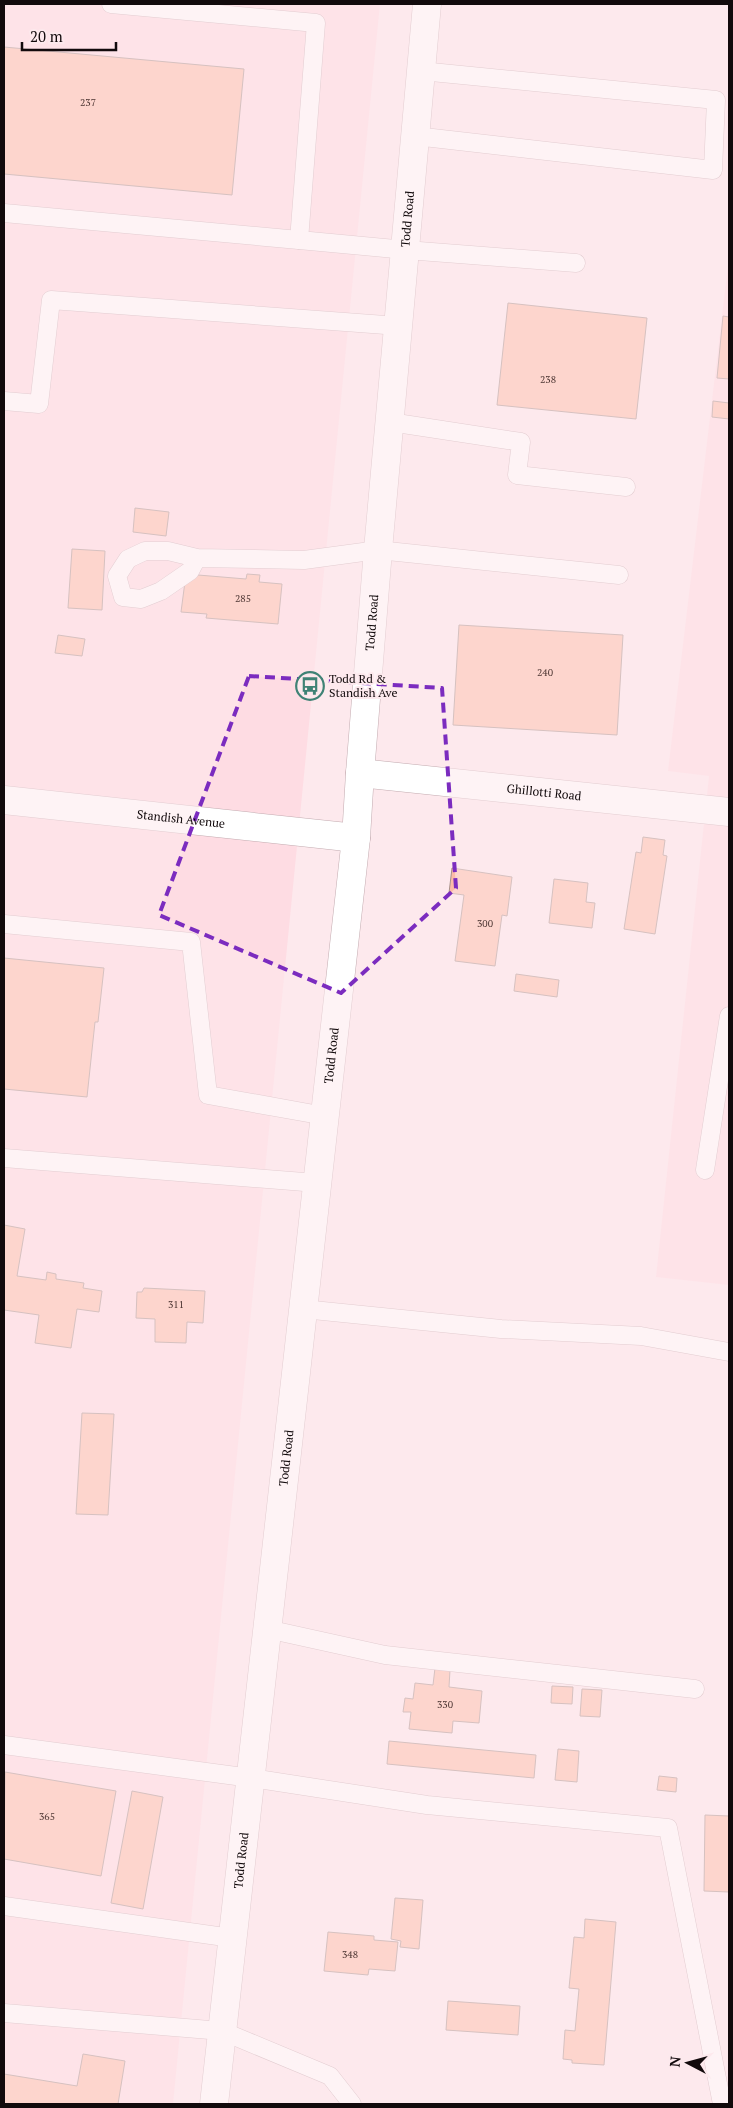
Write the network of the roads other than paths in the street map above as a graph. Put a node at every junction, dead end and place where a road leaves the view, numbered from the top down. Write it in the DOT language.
graph roads {
  1 [pos="111,4"];
  2 [pos="427,4"];
  3 [pos="421,71"];
  4 [pos="416,136"];
  5 [pos="4,213"];
  6 [pos="299,240"];
  7 [pos="406,250"];
  8 [pos="576,263"];
  9 [pos="399,326"];
  10 [pos="4,401"];
  11 [pos="390,422"];
  12 [pos="626,487"];
  13 [pos="378,550"];
  14 [pos="197,558"];
  15 [pos="619,575"];
  16 [pos="360,773"];
  17 [pos="4,800"];
  18 [pos="729,812"];
  19 [pos="356,838"];
  20 [pos="4,924"];
  21 [pos="729,1016"];
  22 [pos="325,1116"];
  23 [pos="4,1158"];
  24 [pos="706,1170"];
  25 [pos="318,1183"];
  26 [pos="303,1308"];
  27 [pos="729,1352"];
  28 [pos="268,1629"];
  29 [pos="695,1689"];
  30 [pos="4,1745"];
  31 [pos="251,1778"];
  32 [pos="4,1906"];
  33 [pos="232,1938"];
  34 [pos="4,2012"];
  35 [pos="222,2031"];
  36 [pos="214,2104"];
  37 [pos="352,2104"];
  38 [pos="722,2104"];
  1 -- 6 [label="lane"];
  2 -- 3 [label="main road, Todd Road"];
  3 -- 4 [label="main road, Todd Road"];
  3 -- 4 [label="lane"];
  4 -- 7 [label="main road, Todd Road"];
  5 -- 6 [label="lane"];
  6 -- 7 [label="lane"];
  7 -- 8 [label="lane"];
  7 -- 9 [label="main road, Todd Road"];
  9 -- 10 [label="lane"];
  9 -- 11 [label="main road, Todd Road"];
  11 -- 12 [label="lane"];
  11 -- 13 [label="main road, Todd Road"];
  13 -- 14 [label="lane"];
  13 -- 15 [label="lane"];
  13 -- 16 [label="main road, Todd Road"];
  16 -- 18 [label="main road, Ghillotti Road"];
  16 -- 19 [label="main road, Todd Road"];
  17 -- 19 [label="main road, Standish Avenue"];
  19 -- 22 [label="main road, Todd Road"];
  20 -- 22 [label="lane"];
  21 -- 24 [label="lane"];
  22 -- 25 [label="main road, Todd Road"];
  23 -- 25 [label="lane"];
  25 -- 26 [label="main road, Todd Road"];
  26 -- 27 [label="lane"];
  26 -- 28 [label="main road, Todd Road"];
  28 -- 29 [label="lane"];
  28 -- 31 [label="main road, Todd Road"];
  30 -- 31 [label="lane"];
  31 -- 33 [label="main road, Todd Road"];
  31 -- 38 [label="lane"];
  32 -- 33 [label="lane"];
  33 -- 35 [label="main road, Todd Road"];
  34 -- 35 [label="lane"];
  35 -- 36 [label="main road, Todd Road"];
  35 -- 37 [label="lane"];
}
